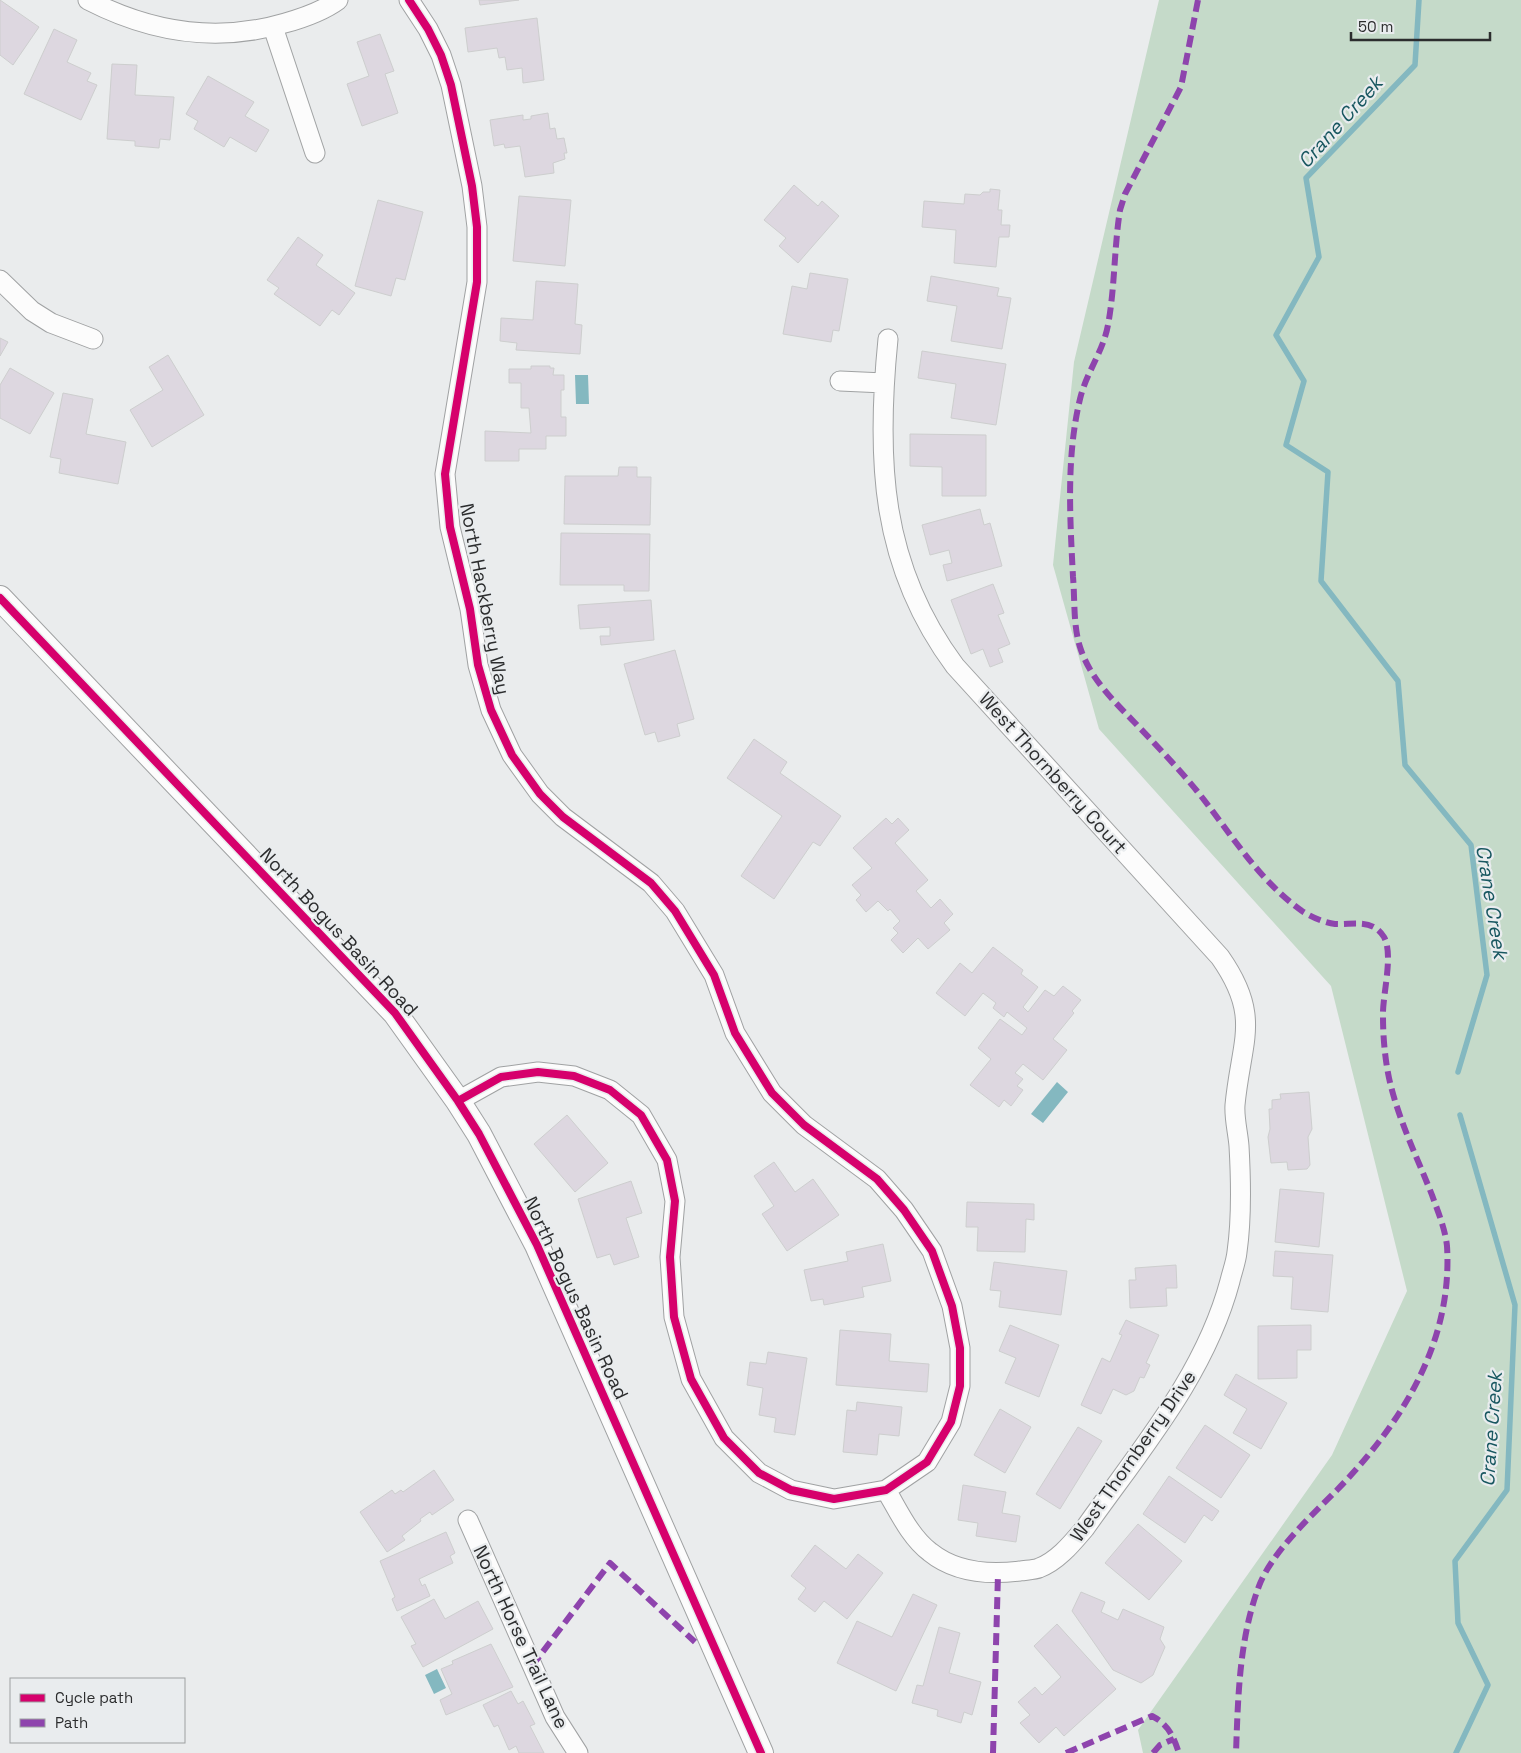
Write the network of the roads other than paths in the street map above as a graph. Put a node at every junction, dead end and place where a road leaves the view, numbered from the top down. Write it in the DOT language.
graph roads {
  1 [pos="88,0"];
  2 [pos="338,0"];
  3 [pos="409,0"];
  4 [pos="273,27"];
  5 [pos="315,153"];
  6 [pos="0,280"];
  7 [pos="888,339"];
  8 [pos="93,340"];
  9 [pos="840,381"];
  10 [pos="884,383"];
  11 [pos="0,598"];
  12 [pos="458,1101"];
  13 [pos="1239,1144"];
  14 [pos="886,1490"];
  15 [pos="468,1520"];
  16 [pos="578,1753"];
  17 [pos="761,1753"];
  1 -- 4 [label="street"];
  2 -- 4 [label="street"];
  3 -- 14 [label="street, North Hackberry Way"];
  4 -- 5 [label="street"];
  6 -- 8 [label="street"];
  7 -- 10 [label="street, West Thornberry Court"];
  9 -- 10 [label="street"];
  10 -- 13 [label="street, West Thornberry Court"];
  11 -- 12 [label="street, North Bogus Basin Road"];
  12 -- 14 [label="street, North Hackberry Way"];
  12 -- 17 [label="street, North Bogus Basin Road"];
  13 -- 14 [label="street, West Thornberry Drive"];
  15 -- 16 [label="street, North Horse Trail Lane"];
}
